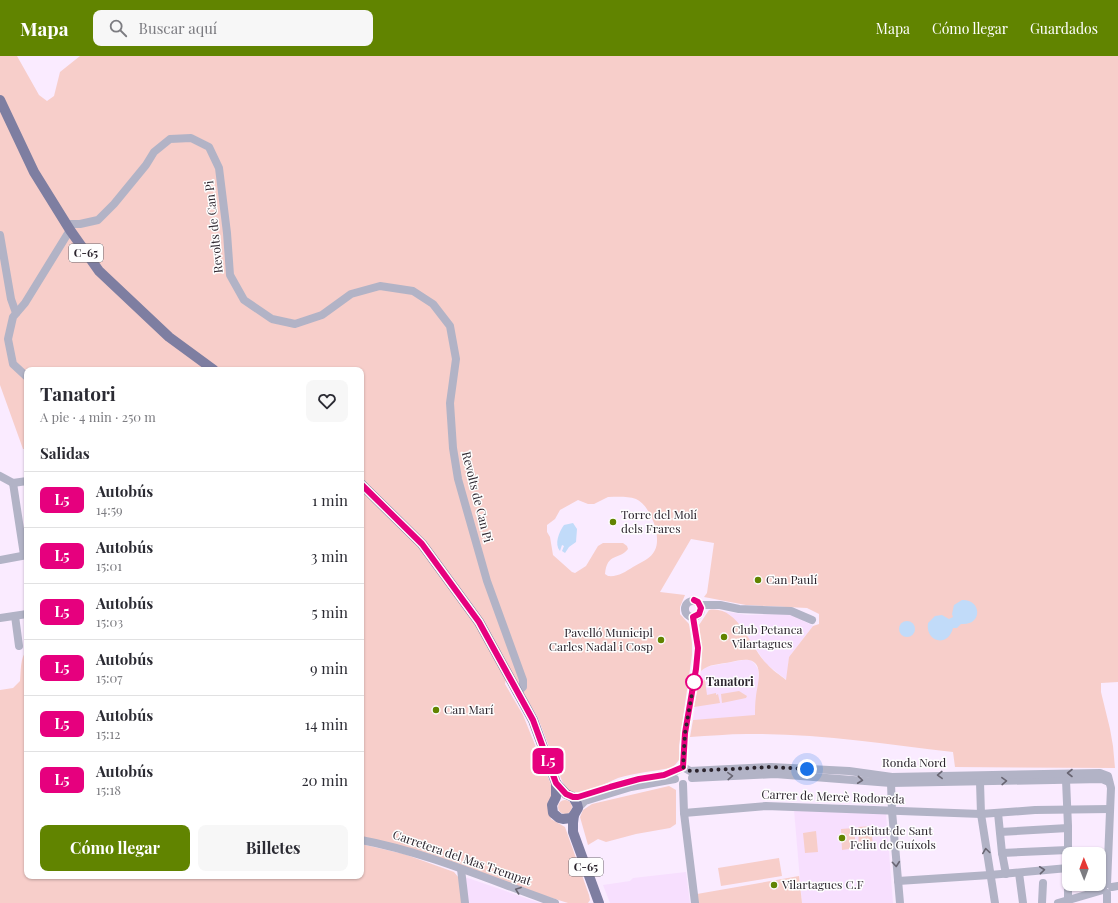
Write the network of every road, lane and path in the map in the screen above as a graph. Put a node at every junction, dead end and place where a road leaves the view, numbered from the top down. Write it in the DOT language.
graph roads {
  1 [pos="0,100"];
  2 [pos="68,227"];
  3 [pos="0,235"];
  4 [pos="16,313"];
  5 [pos="210,367"];
  6 [pos="24,374"];
  7 [pos="0,476"];
  8 [pos="24,481"];
  9 [pos="13,483"];
  10 [pos="364,487"];
  11 [pos="24,544"];
  12 [pos="24,555"];
  13 [pos="0,560"];
  14 [pos="700,605"];
  15 [pos="24,614"];
  16 [pos="15,616"];
  17 [pos="693,617"];
  18 [pos="0,618"];
  19 [pos="812,620"];
  20 [pos="19,646"];
  21 [pos="517,692"];
  22 [pos="683,773"];
  23 [pos="1108,779"];
  24 [pos="1066,780"];
  25 [pos="980,782"];
  26 [pos="556,783"];
  27 [pos="892,783"];
  28 [pos="570,795"];
  29 [pos="556,797"];
  30 [pos="1067,809"];
  31 [pos="1110,809"];
  32 [pos="892,811"];
  33 [pos="576,812"];
  34 [pos="684,813"];
  35 [pos="998,813"];
  36 [pos="981,814"];
  37 [pos="563,819"];
  38 [pos="1068,828"];
  39 [pos="573,832"];
  40 [pos="1000,832"];
  41 [pos="364,841"];
  42 [pos="1068,847"];
  43 [pos="1062,850"];
  44 [pos="1002,853"];
  45 [pos="1062,869"];
  46 [pos="461,870"];
  47 [pos="1019,873"];
  48 [pos="1006,874"];
  49 [pos="990,875"];
  50 [pos="898,881"];
  51 [pos="1043,883"];
  52 [pos="1110,888"];
  53 [pos="1068,891"];
  54 [pos="1068,900"];
  55 [pos="465,903"];
  56 [pos="554,903"];
  57 [pos="598,903"];
  58 [pos="694,903"];
  59 [pos="900,903"];
  60 [pos="995,903"];
  61 [pos="1023,903"];
  62 [pos="1042,903"];
  63 [pos="1058,903"];
  64 [pos="1107,903"];
  1 -- 2 [label="main road, C-65"];
  2 -- 4 [label="street"];
  2 -- 5 [label="main road, C-65"];
  2 -- 21 [label="street, Revolts de Can Pi"];
  3 -- 4 [label="street"];
  4 -- 6 [label="street"];
  7 -- 9 [label="street"];
  8 -- 9 [label="street"];
  9 -- 11 [label="street"];
  10 -- 21 [label="main road"];
  12 -- 13 [label="street"];
  14 -- 17 [label="street"];
  14 -- 17 [label="street"];
  14 -- 19 [label="street"];
  15 -- 16 [label="street"];
  16 -- 18 [label="street"];
  16 -- 20 [label="street"];
  17 -- 22 [label="street"];
  21 -- 26 [label="main road"];
  23 -- 22 [label="street, Ronda Nord, one-way"];
  22 -- 27 [label="street, Ronda Nord, one-way"];
  22 -- 28 [label="street, Ronda Nord"];
  22 -- 33 [label="street, Ronda Nord"];
  22 -- 34 [label="street"];
  23 -- 24 [label="street, Ronda Nord"];
  23 -- 31 [label="street"];
  25 -- 24 [label="street, Ronda Nord, one-way"];
  24 -- 30 [label="street"];
  25 -- 27 [label="street, Ronda Nord"];
  25 -- 36 [label="street"];
  26 -- 28 [label="main road"];
  26 -- 29 [label="main road"];
  27 -- 32 [label="street"];
  28 -- 29 [label="main road"];
  28 -- 33 [label="main road"];
  29 -- 37 [label="main road"];
  30 -- 31 [label="street, Carrer de Mercè Rodoreda"];
  30 -- 35 [label="street, Carrer de Mercè Rodoreda"];
  30 -- 38 [label="street"];
  31 -- 52 [label="street"];
  32 -- 34 [label="street, Carrer de Mercè Rodoreda"];
  32 -- 36 [label="street, Carrer de Mercè Rodoreda"];
  32 -- 50 [label="street, one-way"];
  33 -- 37 [label="main road"];
  33 -- 39 [label="main road, C-65"];
  34 -- 58 [label="street"];
  35 -- 36 [label="street, Carrer de Mercè Rodoreda"];
  35 -- 40 [label="street"];
  49 -- 36 [label="street, one-way"];
  37 -- 39 [label="main road, C-65"];
  38 -- 40 [label="street"];
  38 -- 42 [label="street"];
  39 -- 57 [label="main road, C-65"];
  40 -- 44 [label="street"];
  41 -- 46 [label="street, Carretera del Mas Trempat"];
  43 -- 44 [label="street"];
  44 -- 48 [label="street"];
  47 -- 45 [label="street, one-way"];
  46 -- 55 [label="street"];
  56 -- 46 [label="street, Carretera del Mas Trempat, one-way"];
  47 -- 48 [label="street"];
  47 -- 61 [label="street"];
  48 -- 49 [label="street"];
  49 -- 50 [label="street"];
  49 -- 60 [label="street"];
  50 -- 59 [label="street"];
  51 -- 62 [label="street"];
  52 -- 54 [label="street"];
  52 -- 64 [label="street"];
  53 -- 54 [label="street"];
  54 -- 63 [label="street"];
}
